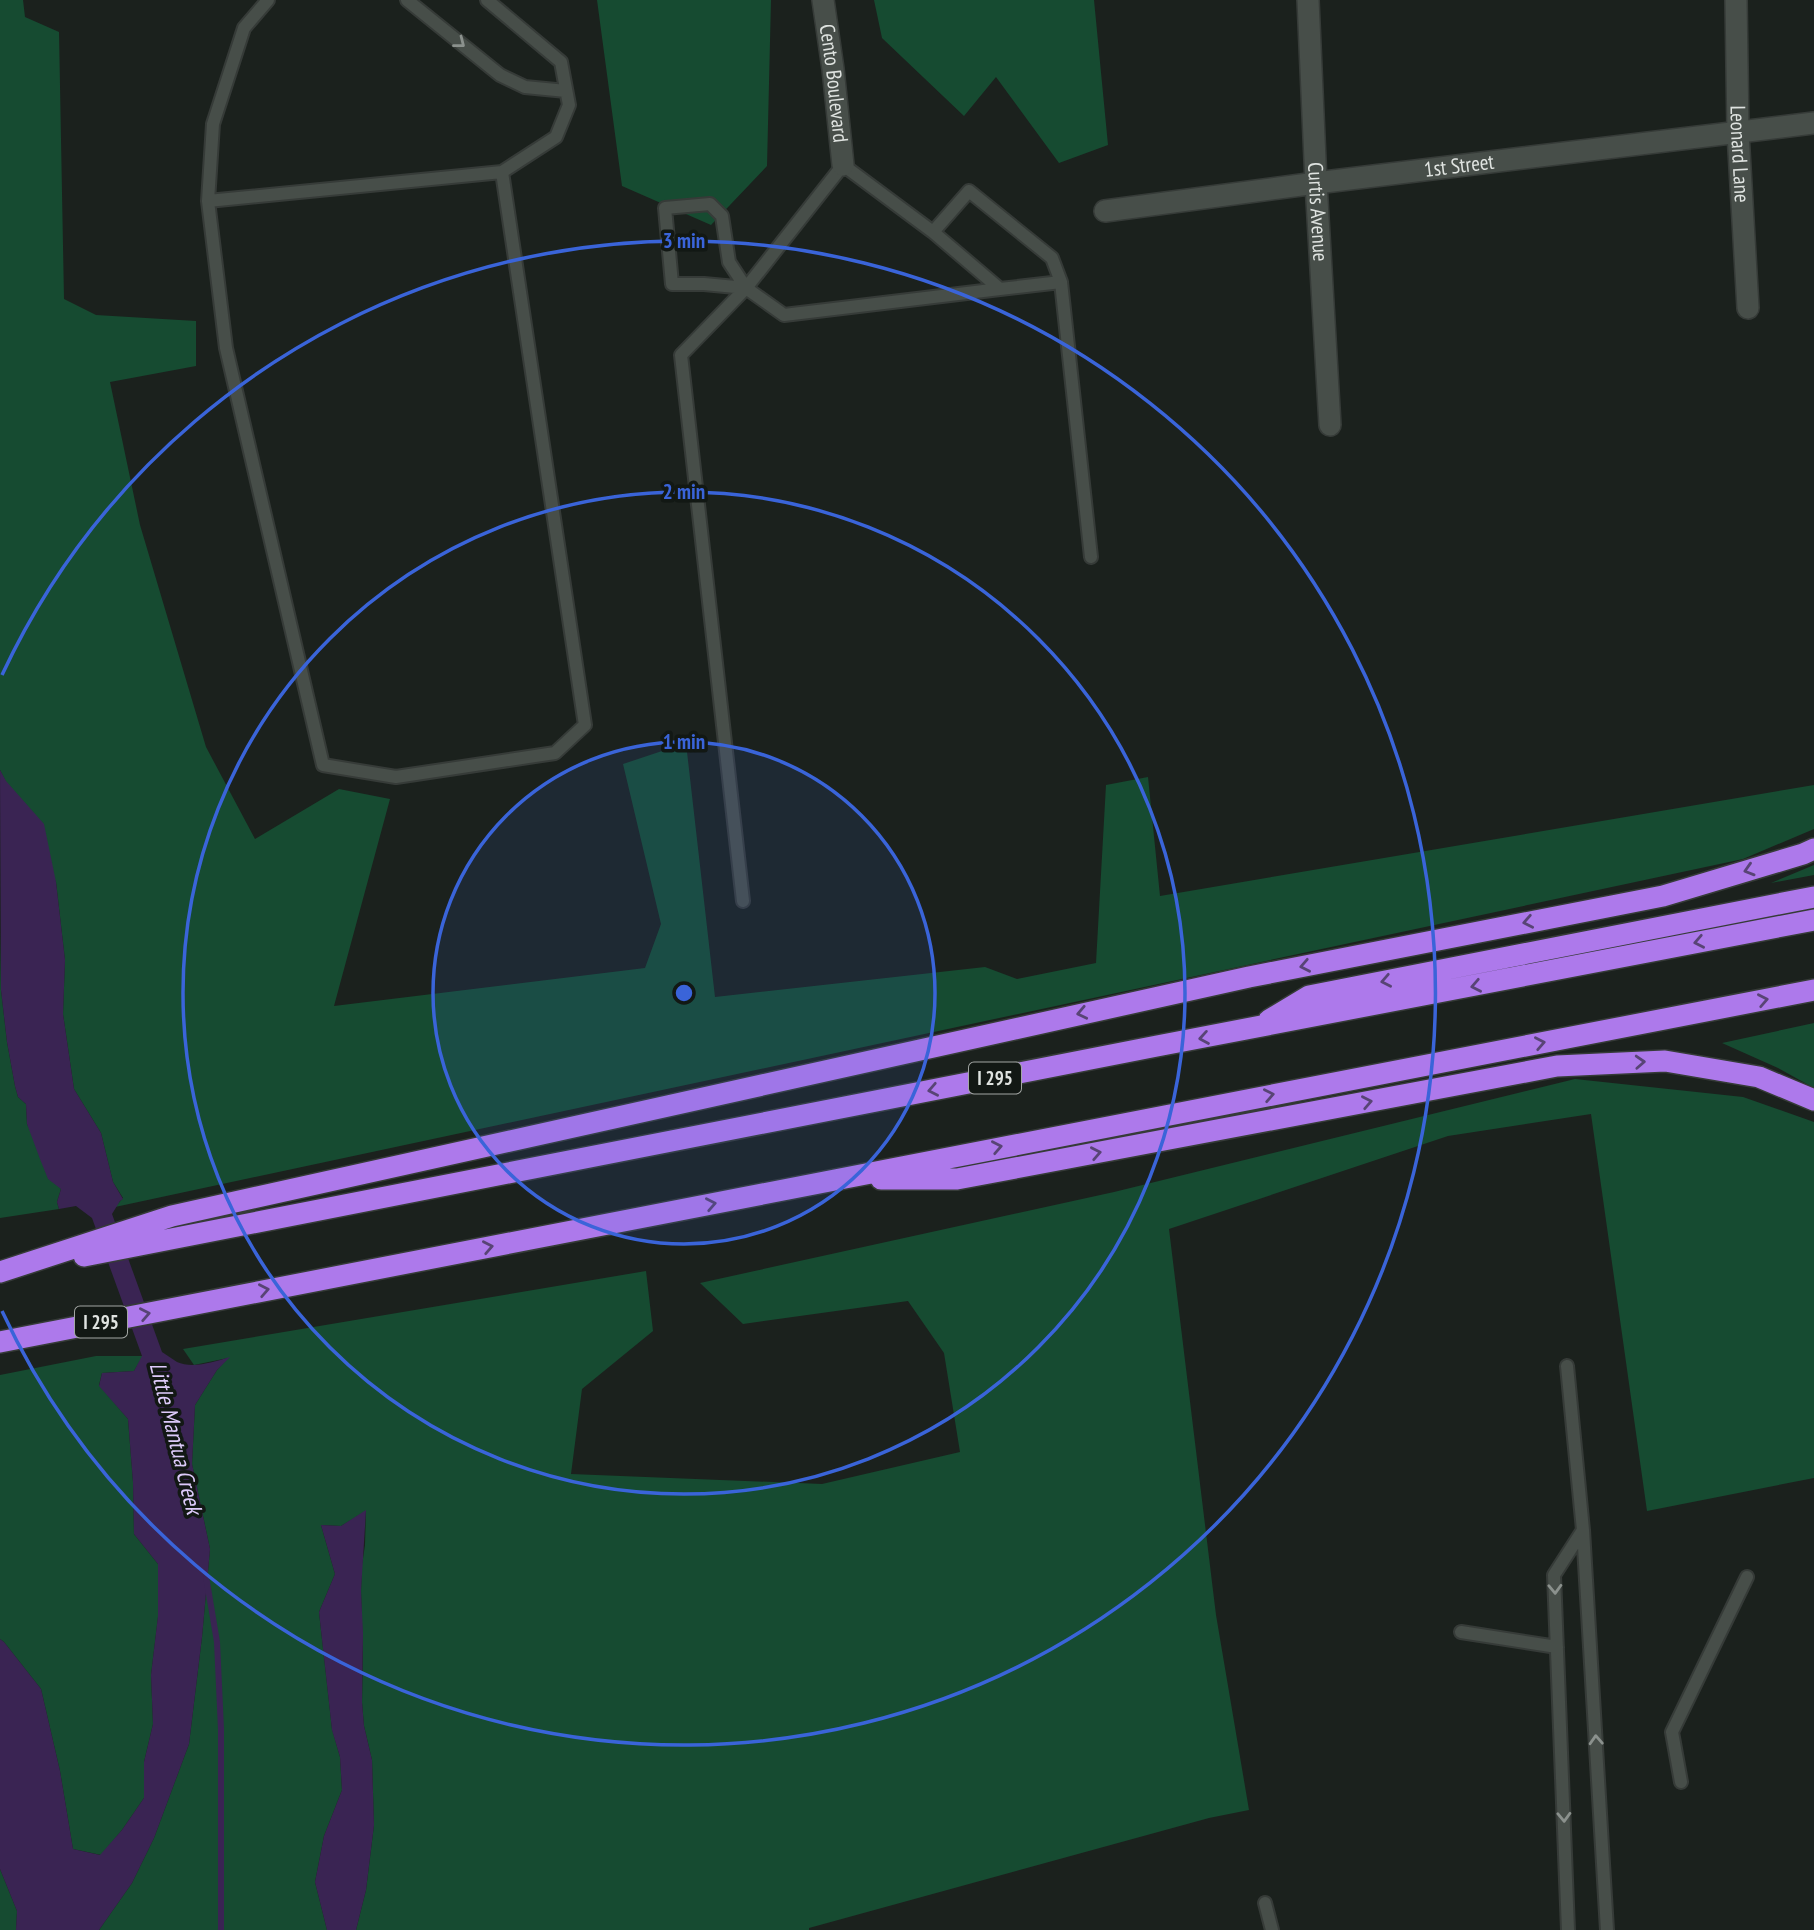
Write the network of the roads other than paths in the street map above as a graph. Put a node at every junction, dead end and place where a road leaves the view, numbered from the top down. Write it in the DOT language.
graph roads {
  1 [pos="268,0"];
  2 [pos="407,0"];
  3 [pos="487,0"];
  4 [pos="823,0"];
  5 [pos="1308,0"];
  6 [pos="1736,0"];
  7 [pos="566,91"];
  8 [pos="1814,123"];
  9 [pos="1738,133"];
  10 [pos="843,166"];
  11 [pos="502,172"];
  12 [pos="1316,183"];
  13 [pos="208,201"];
  14 [pos="1105,211"];
  15 [pos="933,232"];
  16 [pos="1061,282"];
  17 [pos="746,288"];
  18 [pos="999,289"];
  19 [pos="1748,308"];
  20 [pos="1330,425"];
  21 [pos="1091,557"];
  22 [pos="1814,849"];
  23 [pos="1814,897"];
  24 [pos="744,901"];
  25 [pos="1814,920"];
  26 [pos="1814,990"];
  27 [pos="1254,1029"];
  28 [pos="1814,1100"];
  29 [pos="834,1179"];
  30 [pos="0,1272"];
  31 [pos="3,1342"];
  32 [pos="1567,1366"];
  33 [pos="1583,1530"];
  34 [pos="1747,1577"];
  35 [pos="1461,1632"];
  36 [pos="1557,1647"];
  37 [pos="1681,1782"];
  38 [pos="1265,1903"];
  39 [pos="1272,1930"];
  40 [pos="1568,1930"];
  41 [pos="1607,1930"];
  1 -- 13 [label="lane"];
  2 -- 7 [label="lane, one-way"];
  3 -- 7 [label="lane"];
  4 -- 10 [label="street, Cento Boulevard"];
  5 -- 12 [label="street, Curtis Avenue"];
  6 -- 9 [label="street, Leonard Lane"];
  7 -- 11 [label="lane"];
  8 -- 9 [label="street, 1st Street"];
  9 -- 12 [label="street, 1st Street"];
  9 -- 19 [label="street, Leonard Lane"];
  10 -- 15 [label="lane"];
  10 -- 17 [label="lane"];
  11 -- 13 [label="lane"];
  11 -- 13 [label="lane"];
  12 -- 14 [label="street, 1st Street"];
  12 -- 20 [label="street, Curtis Avenue"];
  15 -- 16 [label="lane"];
  15 -- 18 [label="lane"];
  16 -- 18 [label="lane"];
  16 -- 21 [label="lane"];
  17 -- 17 [label="lane"];
  17 -- 18 [label="lane"];
  17 -- 24 [label="lane"];
  22 -- 30 [label="highway, one-way"];
  23 -- 27 [label="highway, one-way"];
  25 -- 27 [label="highway, I 295, one-way"];
  29 -- 26 [label="highway, I 295, one-way"];
  27 -- 30 [label="highway, I 295, one-way"];
  29 -- 28 [label="highway, one-way"];
  31 -- 29 [label="highway, I 295, one-way"];
  32 -- 33 [label="lane"];
  33 -- 36 [label="lane, one-way"];
  41 -- 33 [label="lane, one-way"];
  34 -- 37 [label="lane"];
  35 -- 36 [label="lane"];
  36 -- 40 [label="lane, one-way"];
  38 -- 39 [label="lane"];
}
